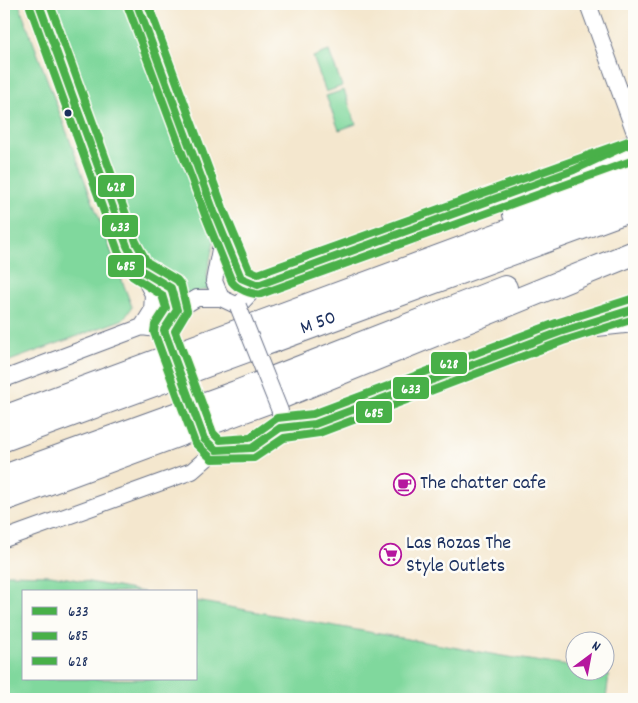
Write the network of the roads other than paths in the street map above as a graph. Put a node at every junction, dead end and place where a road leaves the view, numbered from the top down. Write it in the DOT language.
graph roads {
  1 [pos="39,4"];
  2 [pos="137,4"];
  3 [pos="588,4"];
  4 [pos="634,130"];
  5 [pos="634,142"];
  6 [pos="634,149"];
  7 [pos="634,160"];
  8 [pos="574,170"];
  9 [pos="634,185"];
  10 [pos="634,208"];
  11 [pos="214,212"];
  12 [pos="634,238"];
  13 [pos="634,253"];
  14 [pos="139,269"];
  15 [pos="634,270"];
  16 [pos="258,285"];
  17 [pos="221,298"];
  18 [pos="315,304"];
  19 [pos="238,306"];
  20 [pos="634,309"];
  21 [pos="177,310"];
  22 [pos="634,324"];
  23 [pos="142,327"];
  24 [pos="164,330"];
  25 [pos="568,331"];
  26 [pos="4,379"];
  27 [pos="285,395"];
  28 [pos="4,418"];
  29 [pos="280,428"];
  30 [pos="4,439"];
  31 [pos="216,450"];
  32 [pos="4,477"];
  33 [pos="4,499"];
  34 [pos="4,539"];
  1 -- 14 [label="street"];
  2 -- 11 [label="street"];
  3 -- 4 [label="street"];
  5 -- 8 [label="street"];
  6 -- 8 [label="street"];
  7 -- 18 [label="highway"];
  8 -- 16 [label="street"];
  9 -- 18 [label="highway"];
  10 -- 30 [label="highway, M 50"];
  11 -- 16 [label="street"];
  11 -- 17 [label="street"];
  12 -- 32 [label="highway"];
  13 -- 27 [label="highway"];
  14 -- 21 [label="street"];
  14 -- 23 [label="street"];
  15 -- 27 [label="highway"];
  16 -- 19 [label="street"];
  17 -- 19 [label="street"];
  17 -- 21 [label="street"];
  18 -- 28 [label="highway"];
  19 -- 29 [label="street, bridge"];
  20 -- 25 [label="street"];
  21 -- 24 [label="street"];
  22 -- 25 [label="street"];
  23 -- 24 [label="street"];
  23 -- 26 [label="street"];
  24 -- 31 [label="street, bridge"];
  25 -- 29 [label="street"];
  27 -- 33 [label="highway"];
  29 -- 31 [label="street"];
  31 -- 34 [label="street"];
}
